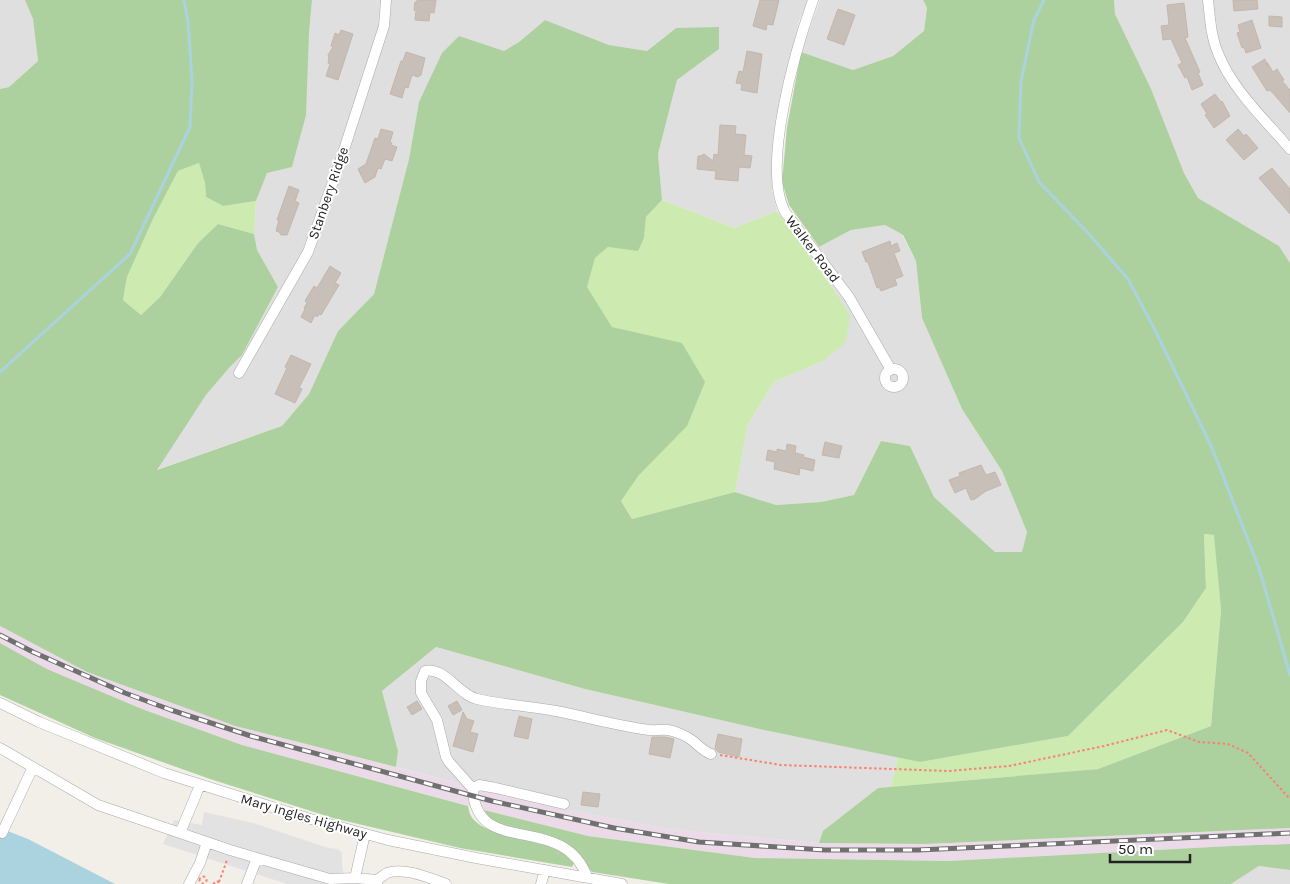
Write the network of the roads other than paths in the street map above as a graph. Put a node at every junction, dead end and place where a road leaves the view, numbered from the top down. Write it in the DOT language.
graph roads {
  1 [pos="386,0"];
  2 [pos="813,0"];
  3 [pos="1208,0"];
  4 [pos="1290,149"];
  5 [pos="891,370"];
  6 [pos="239,373"];
  7 [pos="0,703"];
  8 [pos="0,748"];
  9 [pos="711,754"];
  10 [pos="33,767"];
  11 [pos="200,786"];
  12 [pos="473,789"];
  13 [pos="564,804"];
  14 [pos="180,832"];
  15 [pos="2,833"];
  16 [pos="365,834"];
  17 [pos="207,842"];
  18 [pos="257,858"];
  19 [pos="545,870"];
  20 [pos="587,877"];
  21 [pos="355,878"];
  22 [pos="377,882"];
  23 [pos="189,884"];
  24 [pos="247,884"];
  25 [pos="446,884"];
  26 [pos="541,884"];
  27 [pos="622,884"];
  1 -- 6 [label="street, Stanbery Ridge"];
  2 -- 5 [label="street, Walker Road"];
  3 -- 4 [label="street"];
  7 -- 11 [label="street, Mary Ingles Highway"];
  8 -- 10 [label="street"];
  9 -- 12 [label="street"];
  10 -- 14 [label="street"];
  10 -- 15 [label="street"];
  11 -- 14 [label="street"];
  11 -- 16 [label="street, Mary Ingles Highway"];
  12 -- 13 [label="street"];
  12 -- 20 [label="street"];
  14 -- 17 [label="street"];
  16 -- 19 [label="street, Mary Ingles Highway"];
  16 -- 21 [label="street"];
  17 -- 18 [label="street"];
  17 -- 23 [label="street"];
  18 -- 21 [label="street"];
  18 -- 24 [label="street"];
  19 -- 20 [label="street, Mary Ingles Highway"];
  19 -- 26 [label="street"];
  20 -- 27 [label="street, Mary Ingles Highway"];
  21 -- 22 [label="street"];
  22 -- 25 [label="street"];
}
